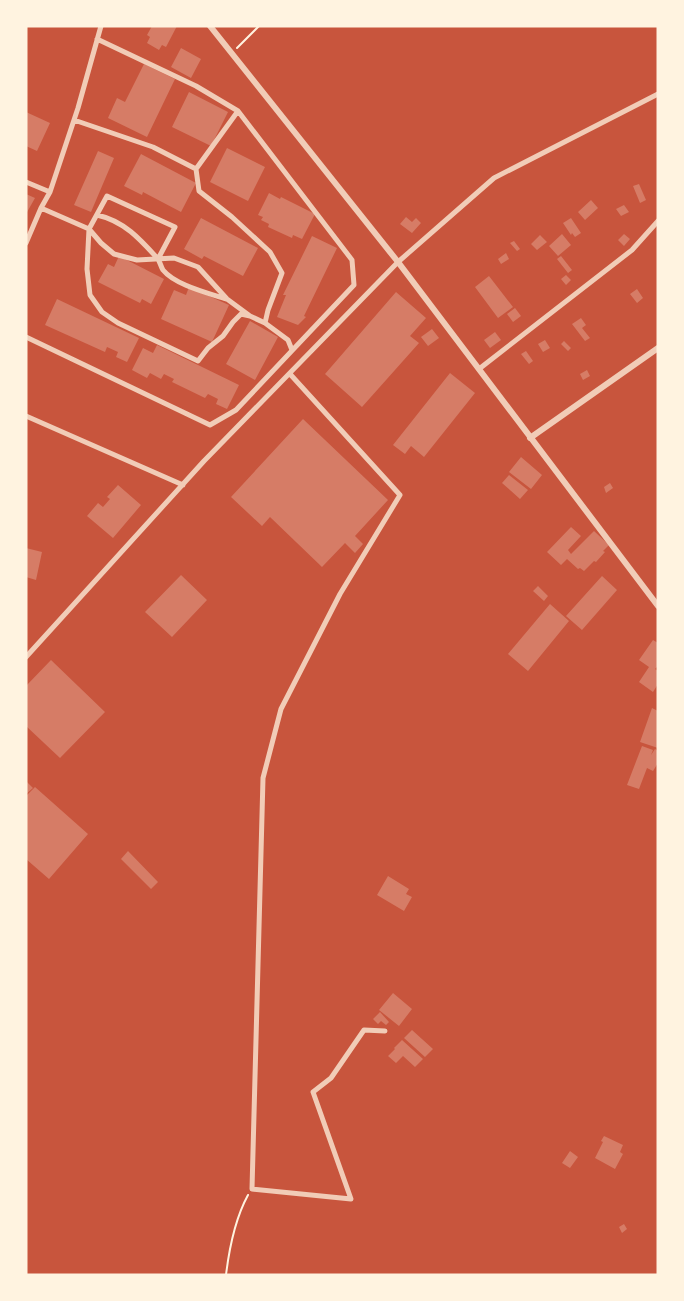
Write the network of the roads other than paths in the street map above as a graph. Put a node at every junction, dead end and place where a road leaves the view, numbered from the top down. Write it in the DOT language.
graph roads {
  1 [pos="101,26"];
  2 [pos="210,26"];
  3 [pos="98,39"];
  4 [pos="658,94"];
  5 [pos="238,111"];
  6 [pos="74,120"];
  7 [pos="196,169"];
  8 [pos="26,182"];
  9 [pos="50,192"];
  10 [pos="41,208"];
  11 [pos="97,215"];
  12 [pos="658,221"];
  13 [pos="89,230"];
  14 [pos="26,243"];
  15 [pos="158,259"];
  16 [pos="398,262"];
  17 [pos="227,300"];
  18 [pos="250,316"];
  19 [pos="265,323"];
  20 [pos="26,337"];
  21 [pos="658,348"];
  22 [pos="292,350"];
  23 [pos="479,369"];
  24 [pos="290,374"];
  25 [pos="26,416"];
  26 [pos="530,438"];
  27 [pos="183,485"];
  28 [pos="658,606"];
  29 [pos="27,654"];
  30 [pos="385,1031"];
  1 -- 3 [label="street"];
  2 -- 16 [label="street"];
  3 -- 5 [label="street"];
  3 -- 6 [label="street"];
  4 -- 16 [label="street"];
  5 -- 7 [label="street"];
  5 -- 22 [label="street"];
  6 -- 7 [label="street"];
  6 -- 9 [label="street"];
  7 -- 19 [label="street"];
  8 -- 9 [label="street"];
  9 -- 10 [label="street"];
  10 -- 13 [label="street"];
  10 -- 14 [label="street"];
  11 -- 13 [label="street"];
  11 -- 15 [label="street"];
  11 -- 15 [label="street"];
  12 -- 23 [label="street"];
  13 -- 15 [label="street"];
  13 -- 18 [label="street"];
  15 -- 17 [label="street"];
  15 -- 17 [label="street"];
  16 -- 23 [label="street"];
  16 -- 24 [label="street"];
  17 -- 18 [label="street"];
  18 -- 19 [label="street"];
  19 -- 22 [label="street"];
  20 -- 22 [label="street"];
  21 -- 26 [label="street"];
  23 -- 26 [label="street"];
  24 -- 27 [label="street"];
  24 -- 30 [label="street"];
  25 -- 27 [label="street"];
  26 -- 28 [label="street"];
  27 -- 29 [label="street"];
}
